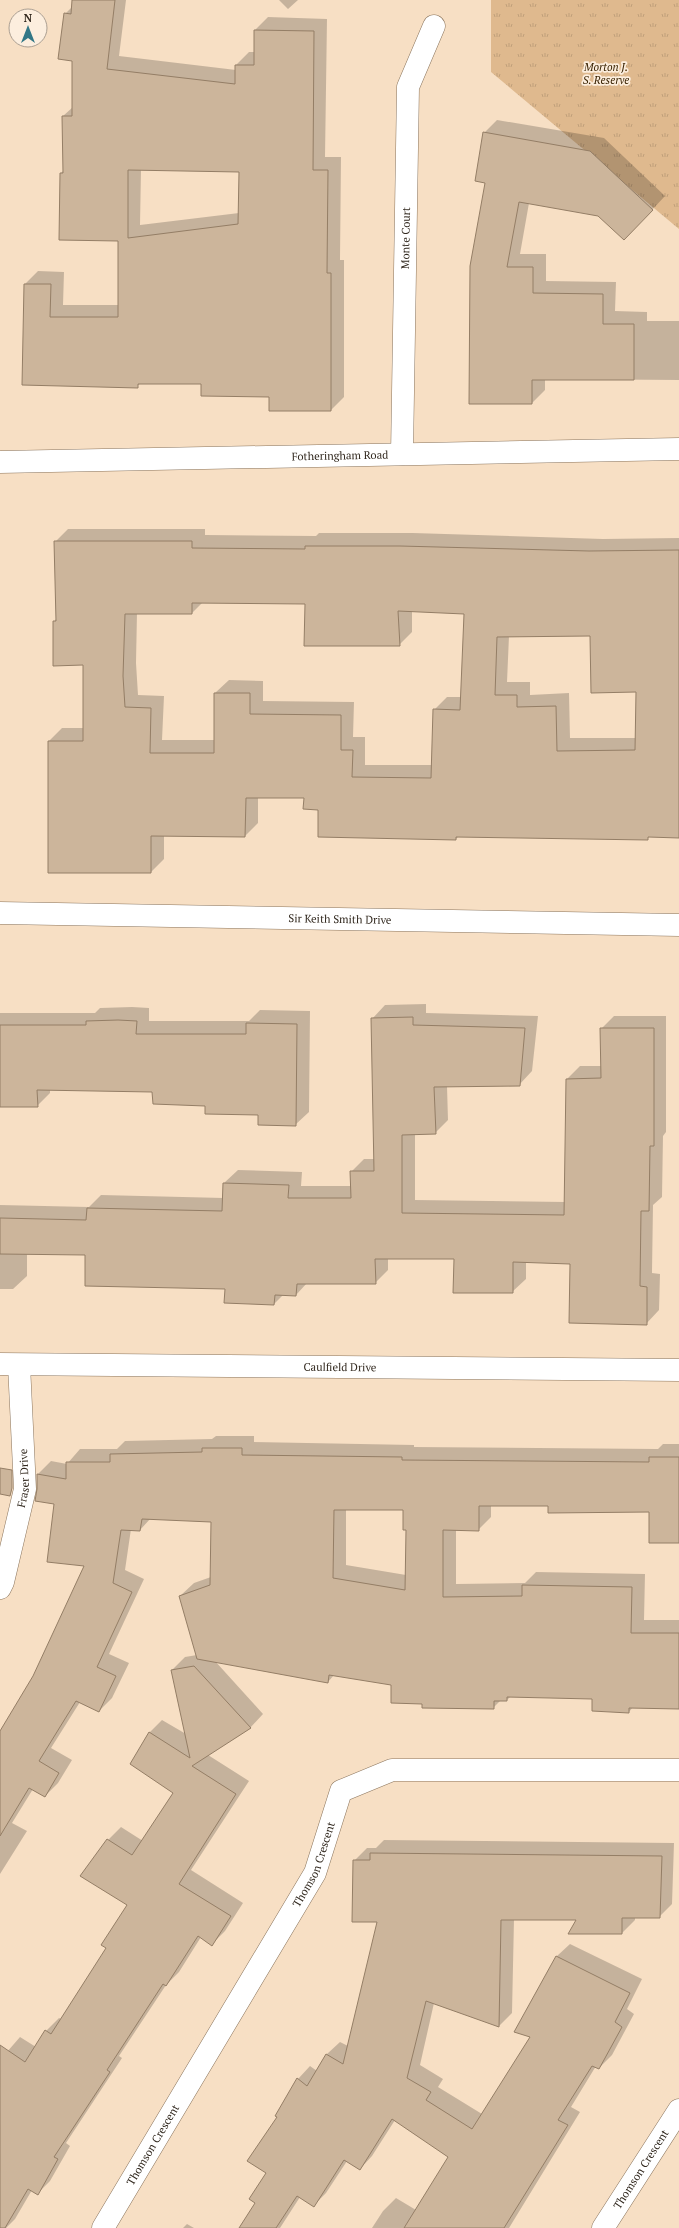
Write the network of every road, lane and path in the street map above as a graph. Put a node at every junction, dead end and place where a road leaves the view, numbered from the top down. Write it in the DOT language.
graph roads {
  1 [pos="434,26"];
  2 [pos="679,449"];
  3 [pos="402,454"];
  4 [pos="0,462"];
  5 [pos="0,913"];
  6 [pos="679,925"];
  7 [pos="10,1364"];
  8 [pos="679,1370"];
  9 [pos="0,1588"];
  10 [pos="679,1770"];
  11 [pos="679,2110"];
  12 [pos="103,2228"];
  13 [pos="603,2228"];
  1 -- 3 [label="street, Monte Court"];
  2 -- 3 [label="street, Fotheringham Road"];
  3 -- 4 [label="street, Fotheringham Road"];
  5 -- 6 [label="street, Sir Keith Smith Drive"];
  7 -- 8 [label="street, Caulfield Drive"];
  7 -- 9 [label="street, Fraser Drive"];
  10 -- 12 [label="street, Thomson Crescent"];
  11 -- 13 [label="street, Thomson Crescent"];
}
